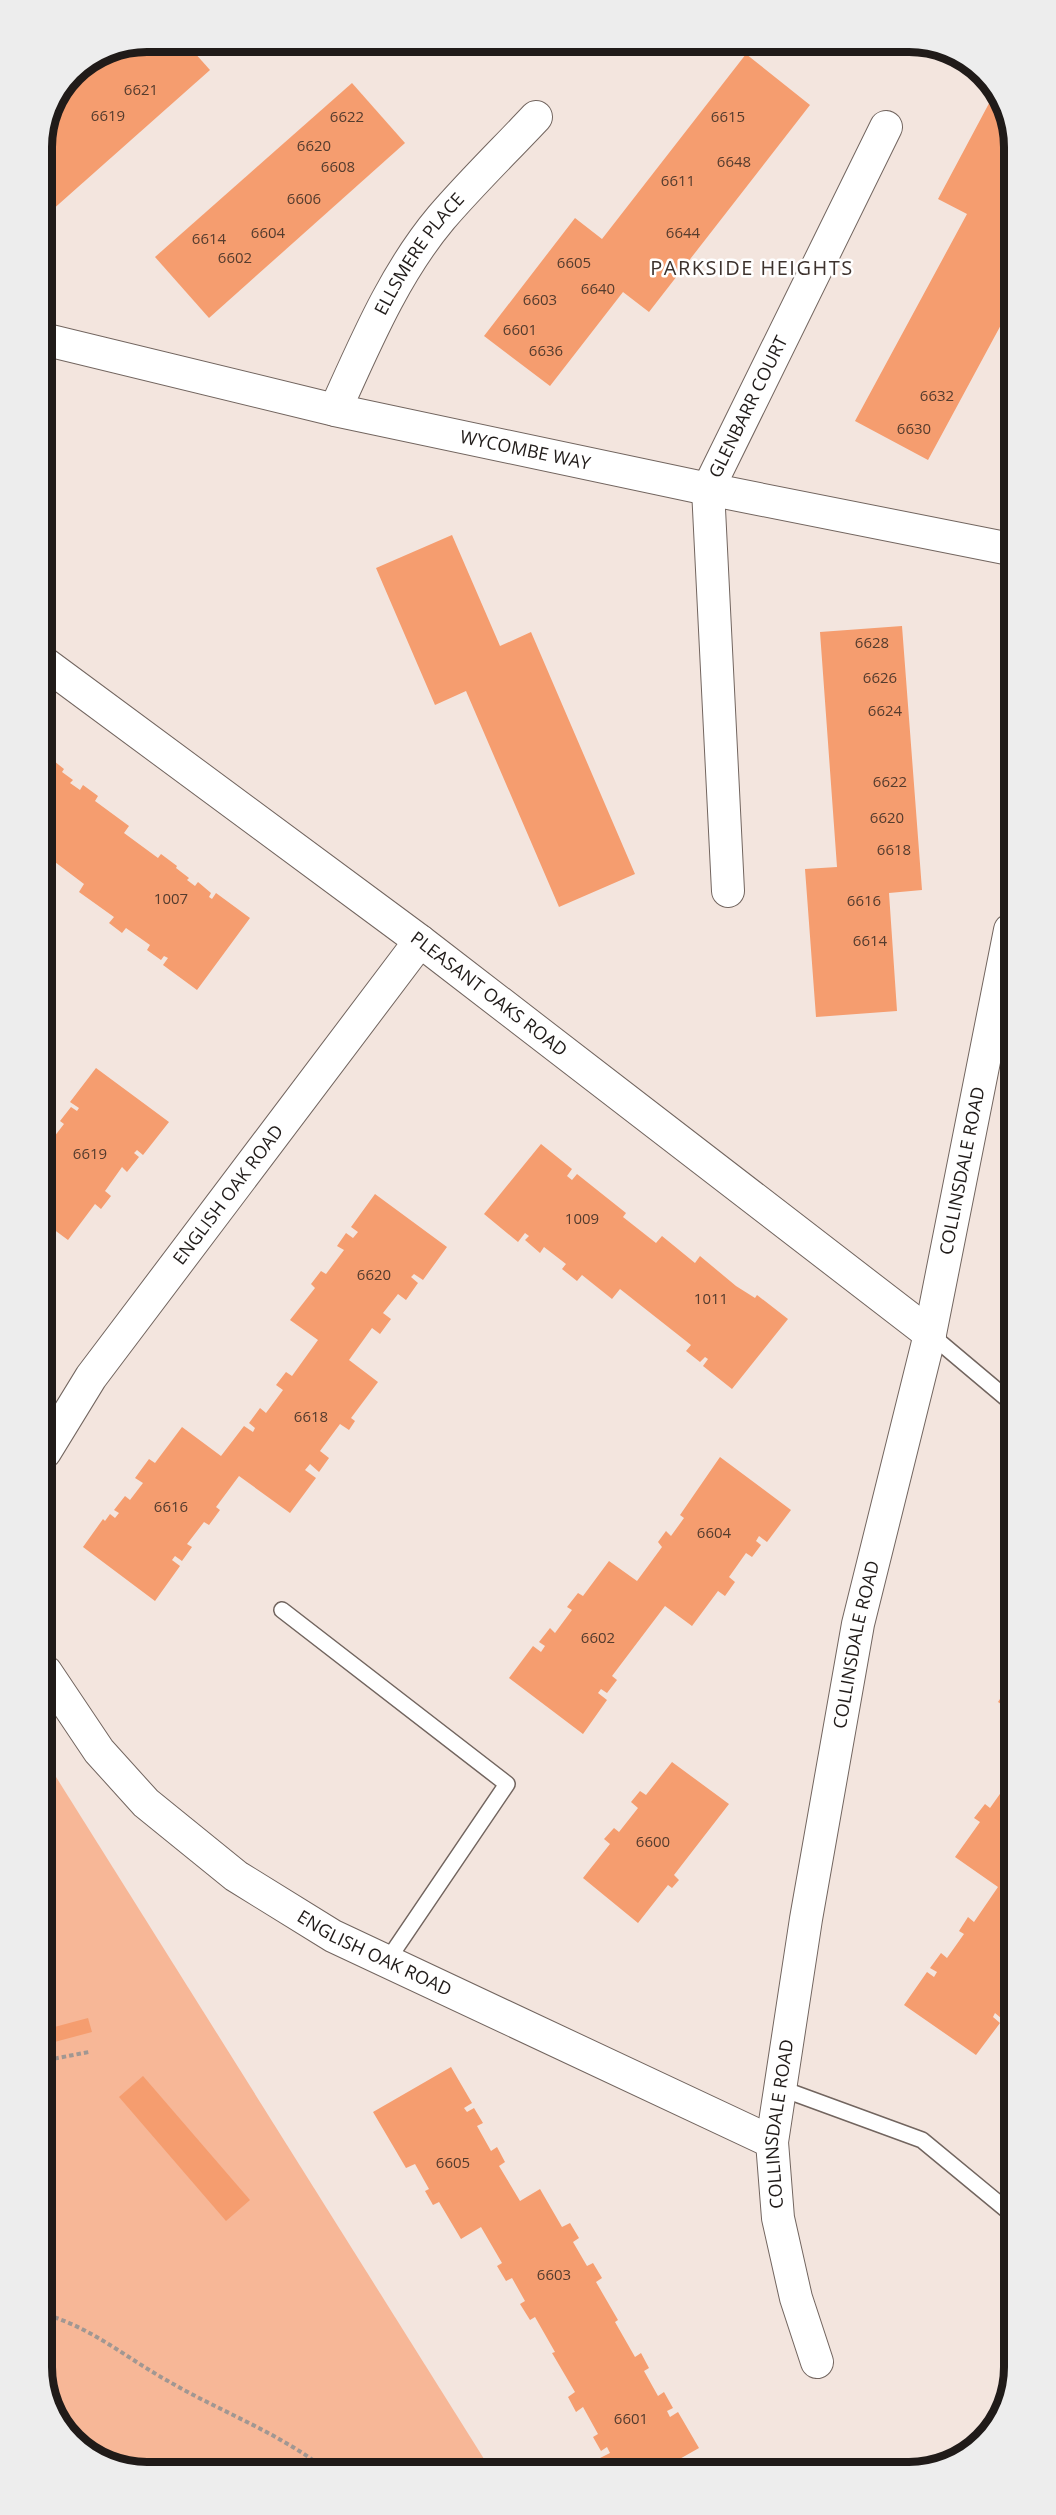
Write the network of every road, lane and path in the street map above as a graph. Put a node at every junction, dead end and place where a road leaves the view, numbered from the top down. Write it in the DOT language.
graph roads {
  1 [pos="536,117"];
  2 [pos="886,127"];
  3 [pos="53,341"];
  4 [pos="335,410"];
  5 [pos="708,489"];
  6 [pos="1004,548"];
  7 [pos="53,669"];
  8 [pos="728,891"];
  9 [pos="420,941"];
  10 [pos="1004,965"];
  11 [pos="930,1334"];
  12 [pos="1004,1396"];
  13 [pos="53,1439"];
  14 [pos="282,1610"];
  15 [pos="53,1683"];
  16 [pos="387,1961"];
  17 [pos="89,2052"];
  18 [pos="53,2060"];
  19 [pos="780,2088"];
  20 [pos="772,2142"];
  21 [pos="1004,2208"];
  22 [pos="53,2318"];
  23 [pos="817,2362"];
  24 [pos="314,2462"];
  1 -- 4 [label="street, ELLSMERE PLACE"];
  2 -- 5 [label="street, GLENBARR COURT"];
  3 -- 4 [label="street, WYCOMBE WAY"];
  4 -- 5 [label="street, WYCOMBE WAY"];
  5 -- 6 [label="street, WYCOMBE WAY"];
  5 -- 8 [label="street, GLENBARR COURT"];
  7 -- 9 [label="street, PLEASANT OAKS ROAD"];
  9 -- 11 [label="street, PLEASANT OAKS ROAD"];
  9 -- 13 [label="street, ENGLISH OAK ROAD"];
  10 -- 11 [label="street, COLLINSDALE ROAD"];
  11 -- 12 [label="lane"];
  11 -- 19 [label="street, COLLINSDALE ROAD"];
  14 -- 16 [label="lane"];
  15 -- 16 [label="street, ENGLISH OAK ROAD"];
  16 -- 20 [label="street, ENGLISH OAK ROAD"];
  17 -- 18 [label="path"];
  19 -- 20 [label="street, COLLINSDALE ROAD"];
  19 -- 21 [label="lane"];
  20 -- 23 [label="street, COLLINSDALE ROAD"];
  22 -- 24 [label="path"];
}
